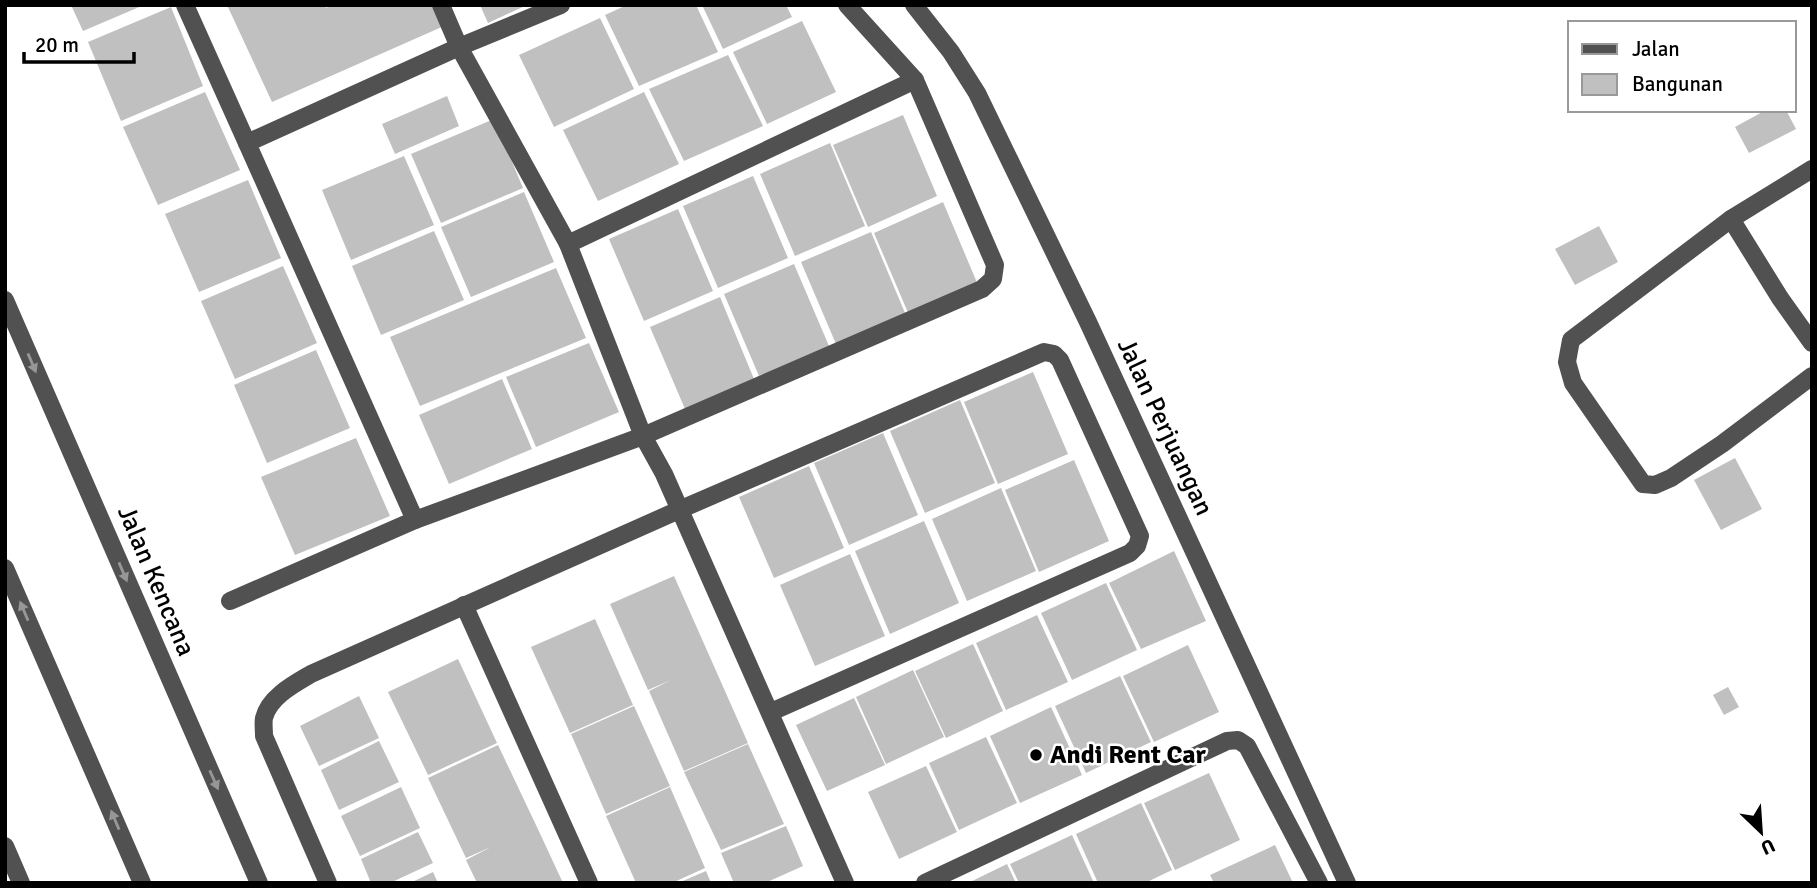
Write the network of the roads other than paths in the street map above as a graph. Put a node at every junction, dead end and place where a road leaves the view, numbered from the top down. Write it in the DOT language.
graph roads {
  1 [pos="185,5"];
  2 [pos="442,5"];
  3 [pos="561,5"];
  4 [pos="847,5"];
  5 [pos="914,5"];
  6 [pos="460,47"];
  7 [pos="915,80"];
  8 [pos="247,143"];
  9 [pos="1812,169"];
  10 [pos="1731,219"];
  11 [pos="568,244"];
  12 [pos="5,300"];
  13 [pos="1812,343"];
  14 [pos="1812,376"];
  15 [pos="643,436"];
  16 [pos="679,510"];
  17 [pos="415,520"];
  18 [pos="5,568"];
  19 [pos="230,601"];
  20 [pos="464,605"];
  21 [pos="771,712"];
  22 [pos="5,846"];
  23 [pos="21,883"];
  24 [pos="142,883"];
  25 [pos="259,883"];
  26 [pos="328,883"];
  27 [pos="589,883"];
  28 [pos="845,883"];
  29 [pos="925,883"];
  30 [pos="1319,883"];
  31 [pos="1347,883"];
  1 -- 8 [label="street"];
  2 -- 6 [label="street"];
  3 -- 6 [label="street"];
  4 -- 7 [label="street"];
  5 -- 31 [label="street, Jalan Perjuangan"];
  6 -- 8 [label="street"];
  6 -- 11 [label="street"];
  7 -- 11 [label="street"];
  7 -- 15 [label="street"];
  8 -- 17 [label="street"];
  9 -- 10 [label="street"];
  10 -- 13 [label="street"];
  10 -- 14 [label="street"];
  11 -- 15 [label="street"];
  12 -- 25 [label="street, Jalan Kencana, one-way"];
  15 -- 16 [label="street"];
  15 -- 17 [label="street"];
  16 -- 20 [label="street"];
  16 -- 21 [label="street"];
  16 -- 21 [label="street"];
  17 -- 19 [label="street"];
  24 -- 18 [label="street, one-way"];
  20 -- 26 [label="street"];
  20 -- 27 [label="street"];
  21 -- 28 [label="street"];
  22 -- 23 [label="street"];
  29 -- 30 [label="street"];
}
